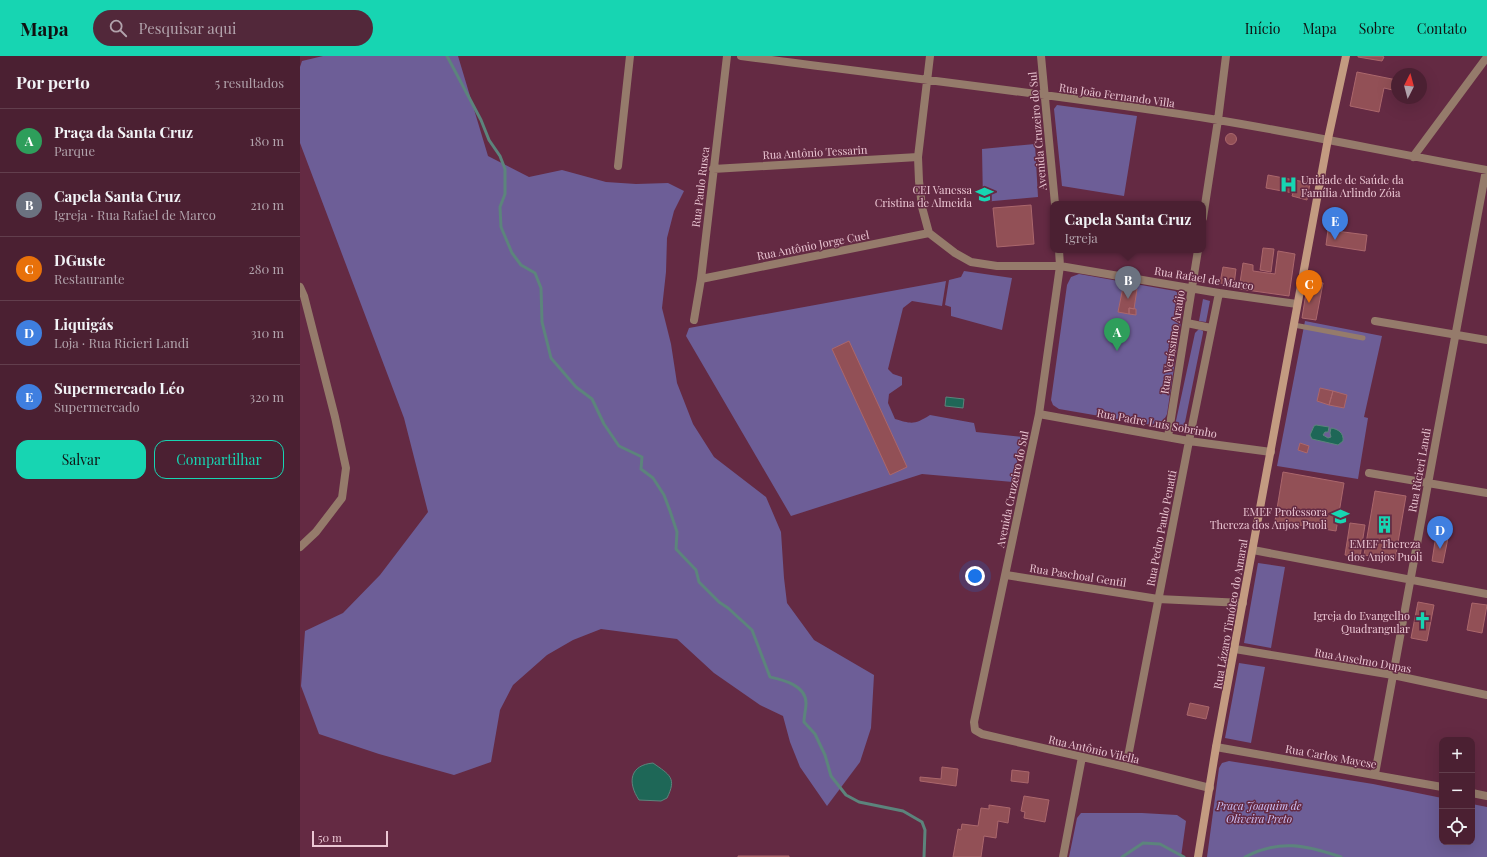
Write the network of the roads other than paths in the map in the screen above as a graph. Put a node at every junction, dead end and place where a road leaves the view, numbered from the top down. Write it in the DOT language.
graph roads {
  1 [pos="630,56"];
  2 [pos="727,56"];
  3 [pos="741,56"];
  4 [pos="930,56"];
  5 [pos="1041,56"];
  6 [pos="1226,56"];
  7 [pos="1346,56"];
  8 [pos="1486,61"];
  9 [pos="926,80"];
  10 [pos="1045,96"];
  11 [pos="1218,120"];
  12 [pos="1328,139"];
  13 [pos="918,156"];
  14 [pos="1413,157"];
  15 [pos="618,166"];
  16 [pos="713,169"];
  17 [pos="1486,170"];
  18 [pos="1055,201"];
  19 [pos="1206,201"];
  20 [pos="929,233"];
  21 [pos="1059,253"];
  22 [pos="1198,253"];
  23 [pos="1060,266"];
  24 [pos="701,279"];
  25 [pos="300,287"];
  26 [pos="1192,288"];
  27 [pos="1219,293"];
  28 [pos="1297,304"];
  29 [pos="694,320"];
  30 [pos="1375,321"];
  31 [pos="1187,323"];
  32 [pos="1294,325"];
  33 [pos="1211,328"];
  34 [pos="1455,334"];
  35 [pos="1362,338"];
  36 [pos="1487,340"];
  37 [pos="1039,414"];
  38 [pos="1168,437"];
  39 [pos="1189,441"];
  40 [pos="1271,452"];
  41 [pos="1369,473"];
  42 [pos="1428,482"];
  43 [pos="1487,493"];
  44 [pos="300,547"];
  45 [pos="1253,550"];
  46 [pos="1006,575"];
  47 [pos="1412,579"];
  48 [pos="1487,594"];
  49 [pos="1158,599"];
  50 [pos="1243,603"];
  51 [pos="1235,649"];
  52 [pos="1393,675"];
  53 [pos="1487,695"];
  54 [pos="975,730"];
  55 [pos="1216,747"];
  56 [pos="1082,757"];
  57 [pos="1126,767"];
  58 [pos="1375,774"];
  59 [pos="1439,787"];
  60 [pos="1210,788"];
  61 [pos="1475,794"];
  62 [pos="1487,796"];
  63 [pos="1063,857"];
  64 [pos="1198,857"];
  1 -- 15 [label="street"];
  2 -- 16 [label="street, Rua Paulo Rusca"];
  3 -- 9 [label="street, Rua João Fernando Villa"];
  4 -- 9 [label="street"];
  5 -- 10 [label="street, Avenida Cruzeiro do Sul"];
  6 -- 11 [label="street"];
  7 -- 12 [label="main road, Rua Lázaro Timóteo do Amaral"];
  8 -- 14 [label="street"];
  9 -- 10 [label="street, Rua João Fernando Villa"];
  9 -- 13 [label="street"];
  10 -- 11 [label="street, Rua João Fernando Villa"];
  10 -- 18 [label="street, Avenida Cruzeiro do Sul"];
  11 -- 12 [label="street, Rua João Fernando Villa"];
  11 -- 19 [label="street"];
  12 -- 14 [label="street, Rua João Fernando Villa"];
  12 -- 28 [label="main road, Rua Lázaro Timóteo do Amaral"];
  13 -- 16 [label="street, Rua Antônio Tessarin"];
  13 -- 20 [label="street"];
  14 -- 17 [label="street, Rua João Fernando Villa"];
  16 -- 24 [label="street, Rua Paulo Rusca"];
  17 -- 34 [label="street, Rua Ricieri Landi"];
  20 -- 23 [label="street, Rua Rafael de Marco"];
  20 -- 24 [label="street, Rua Antônio Jorge Cuel"];
  21 -- 23 [label="street, Avenida Cruzeiro do Sul"];
  22 -- 26 [label="street, Rua Veríssimo Araújo"];
  23 -- 26 [label="street, Rua Rafael de Marco"];
  23 -- 37 [label="street, Avenida Cruzeiro do Sul"];
  24 -- 29 [label="street, Rua Paulo Rusca"];
  25 -- 44 [label="street"];
  26 -- 27 [label="street, Rua Rafael de Marco"];
  26 -- 31 [label="street, Rua Veríssimo Araújo"];
  27 -- 28 [label="street, Rua Rafael de Marco"];
  27 -- 33 [label="street, Rua Pedro Paulo Penatti"];
  28 -- 32 [label="main road, Rua Lázaro Timóteo do Amaral"];
  30 -- 34 [label="street"];
  31 -- 33 [label="street"];
  31 -- 38 [label="street, Rua Veríssimo Araújo"];
  32 -- 35 [label="lane"];
  32 -- 40 [label="main road, Rua Lázaro Timóteo do Amaral"];
  33 -- 39 [label="street, Rua Pedro Paulo Penatti"];
  34 -- 36 [label="street"];
  34 -- 42 [label="street, Rua Ricieri Landi"];
  37 -- 38 [label="street, Rua Padre Luís Sobrinho"];
  37 -- 46 [label="street, Avenida Cruzeiro do Sul"];
  38 -- 39 [label="street, Rua Padre Luís Sobrinho"];
  39 -- 40 [label="street, Rua Padre Luís Sobrinho"];
  39 -- 49 [label="street, Rua Pedro Paulo Penatti"];
  40 -- 45 [label="main road, Rua Lázaro Timóteo do Amaral"];
  41 -- 42 [label="street"];
  42 -- 43 [label="street"];
  42 -- 47 [label="street, Rua Ricieri Landi"];
  45 -- 47 [label="street"];
  45 -- 50 [label="main road, Rua Lázaro Timóteo do Amaral"];
  46 -- 49 [label="street, Rua Paschoal Gentil"];
  46 -- 54 [label="street, Avenida Cruzeiro do Sul"];
  47 -- 48 [label="street"];
  47 -- 52 [label="street, Rua Ricieri Landi"];
  49 -- 50 [label="street, Rua Paschoal Gentil"];
  49 -- 57 [label="street, Rua Pedro Paulo Penatti"];
  50 -- 51 [label="main road, Rua Lázaro Timóteo do Amaral"];
  51 -- 52 [label="street, Rua Anselmo Dupas"];
  51 -- 55 [label="main road, Rua Lázaro Timóteo do Amaral"];
  52 -- 53 [label="street, Rua Anselmo Dupas"];
  52 -- 58 [label="street, Rua Ricieri Landi"];
  54 -- 56 [label="street, Rua Antônio Vilella"];
  55 -- 58 [label="street, Rua Carlos Mayese"];
  55 -- 60 [label="main road, Rua Lázaro Timóteo do Amaral"];
  56 -- 57 [label="street, Rua Antônio Vilella"];
  56 -- 63 [label="street"];
  57 -- 60 [label="street, Rua Antônio Vilella"];
  58 -- 59 [label="street, Rua Carlos Mayese"];
  60 -- 64 [label="main road, Rua Lázaro Timóteo do Amaral"];
  61 -- 62 [label="street"];
}
